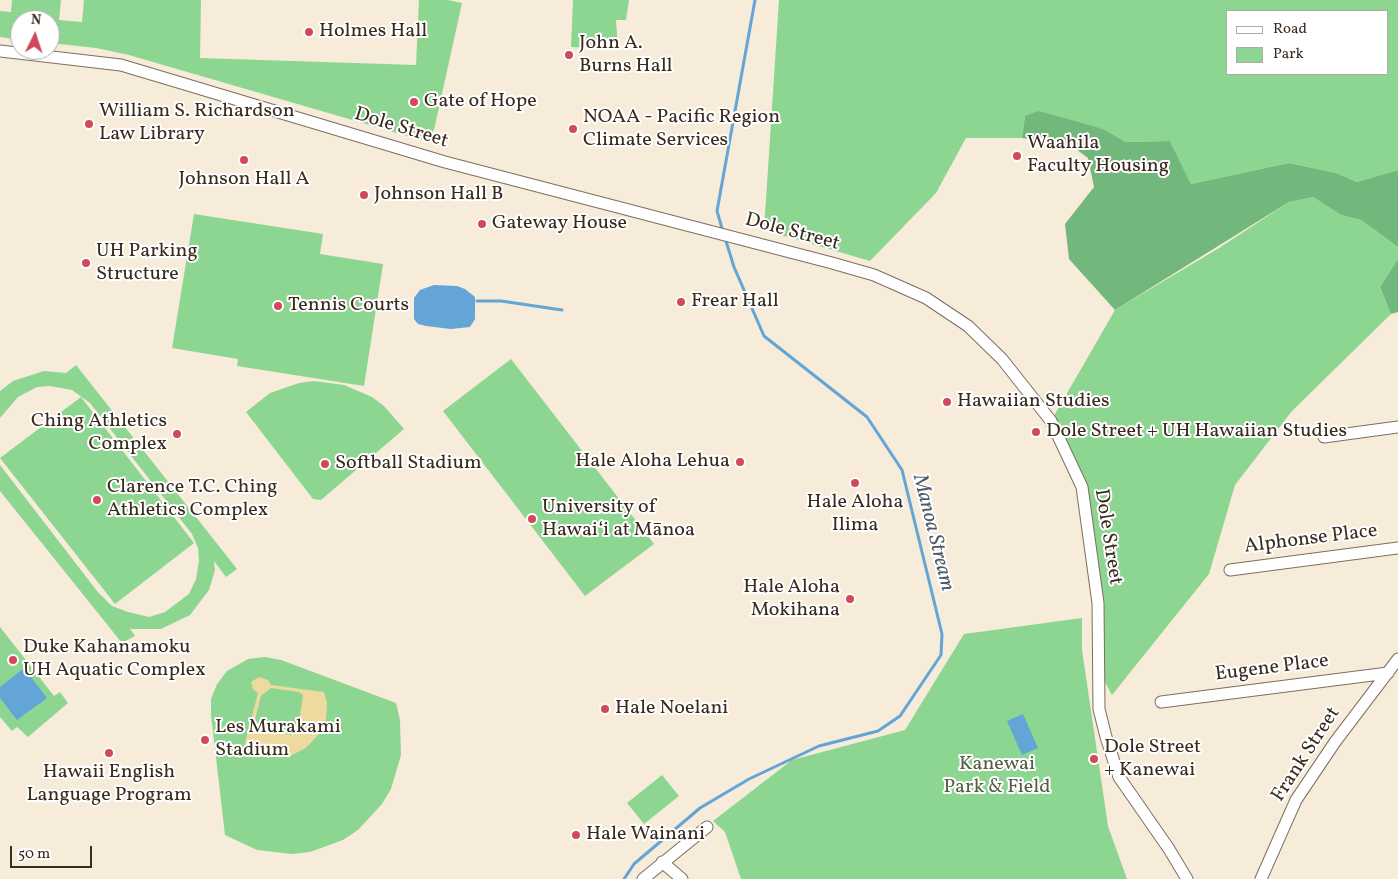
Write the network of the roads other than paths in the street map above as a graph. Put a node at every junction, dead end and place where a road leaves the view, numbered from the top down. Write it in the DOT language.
graph roads {
  1 [pos="0,52"];
  2 [pos="1398,426"];
  3 [pos="1324,437"];
  4 [pos="1398,548"];
  5 [pos="1230,570"];
  6 [pos="1398,659"];
  7 [pos="1388,673"];
  8 [pos="1161,702"];
  9 [pos="707,827"];
  10 [pos="662,862"];
  11 [pos="644,879"];
  12 [pos="682,879"];
  13 [pos="1187,879"];
  14 [pos="1261,879"];
  1 -- 13 [label="street, Dole Street"];
  2 -- 3 [label="street"];
  4 -- 5 [label="street, Alphonse Place"];
  6 -- 7 [label="street, Frank Street"];
  7 -- 8 [label="street, Eugene Place"];
  7 -- 14 [label="street, Frank Street"];
  9 -- 10 [label="street"];
  10 -- 11 [label="street"];
  10 -- 12 [label="street"];
}
